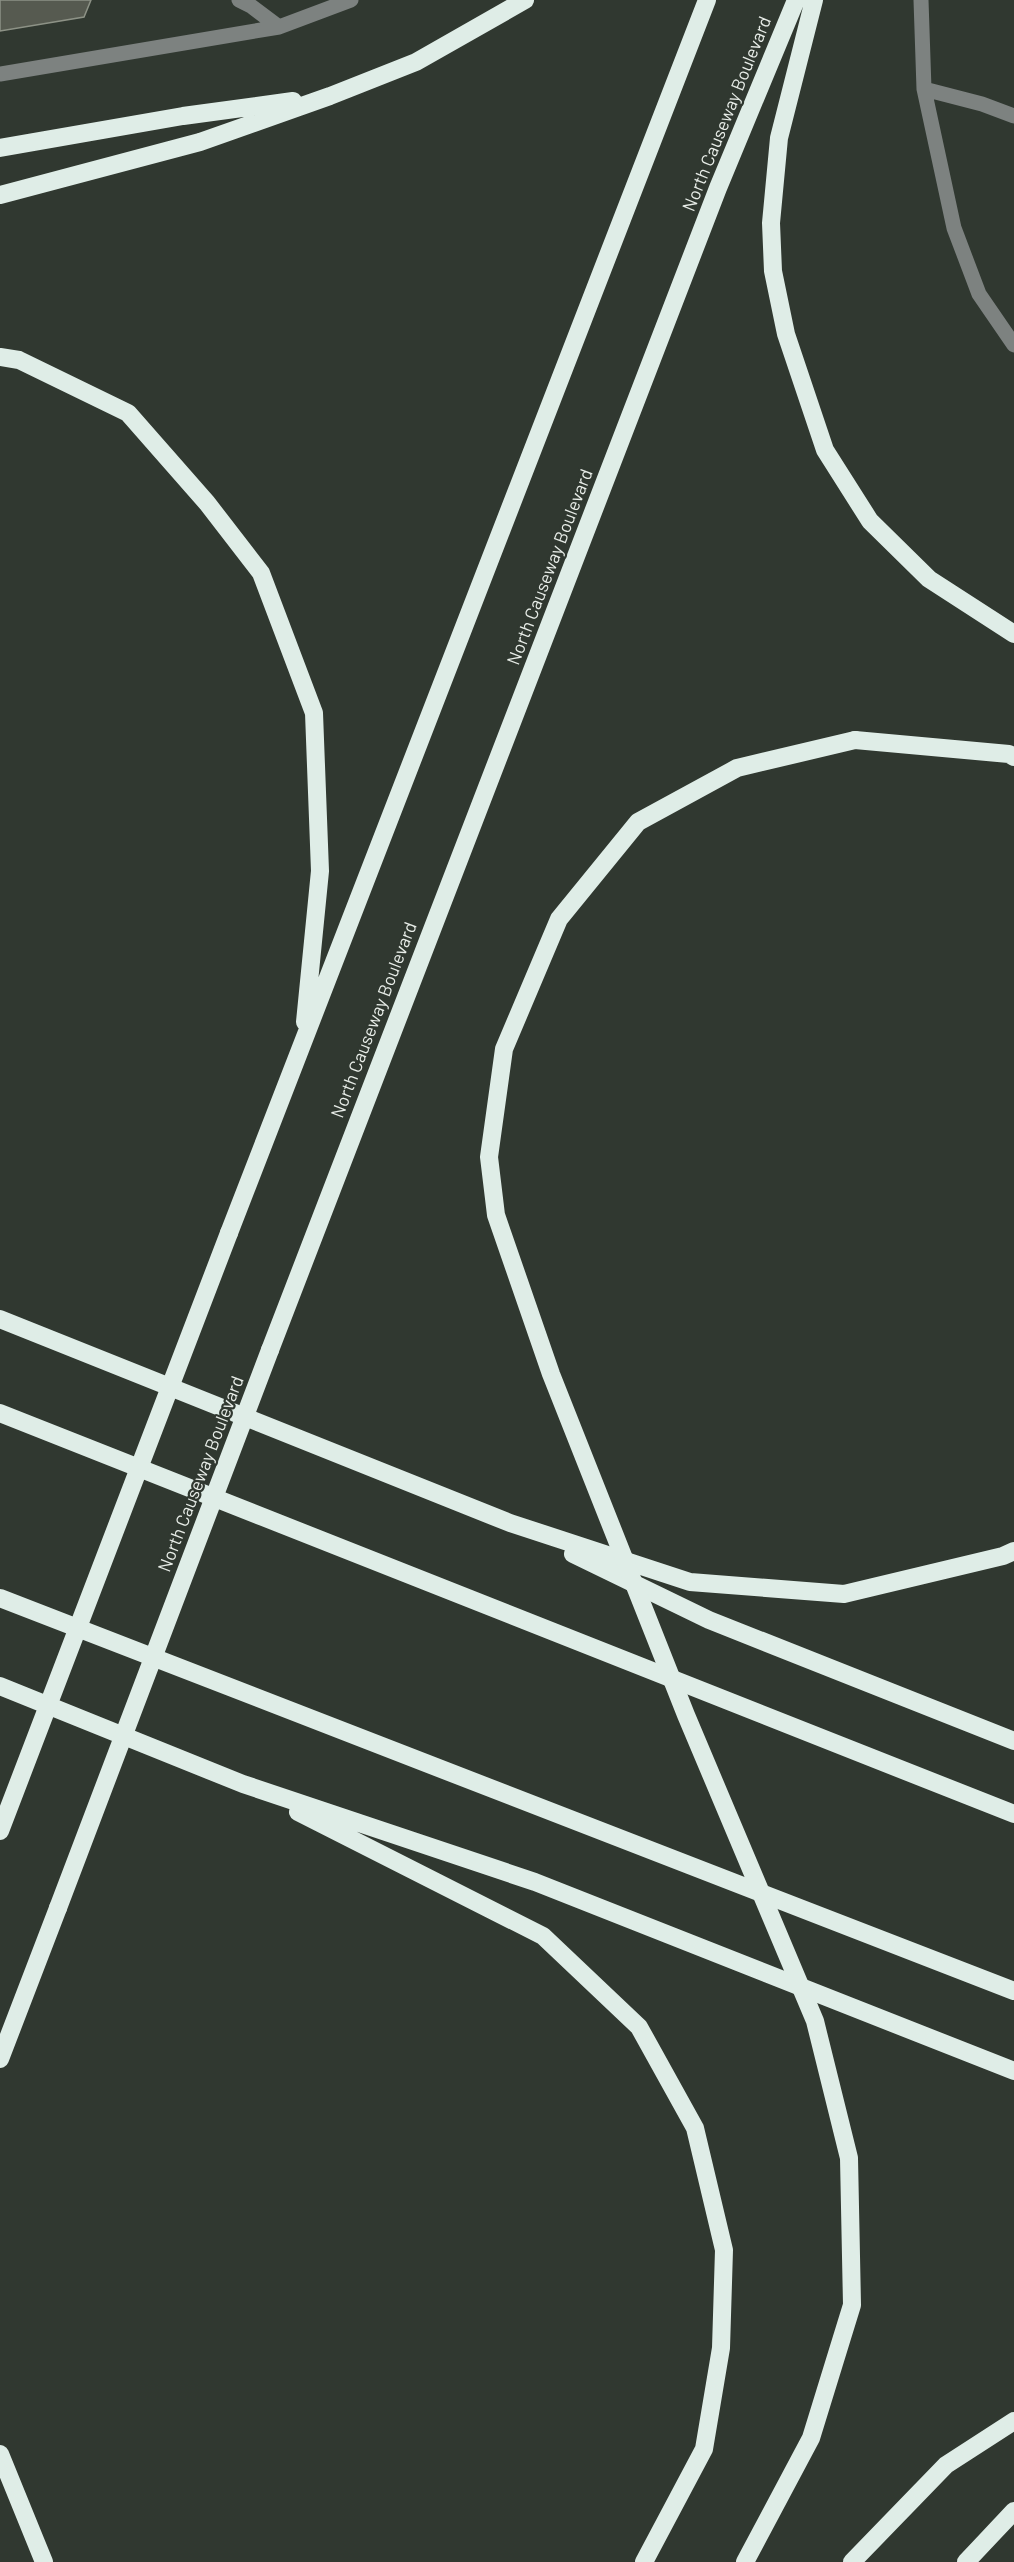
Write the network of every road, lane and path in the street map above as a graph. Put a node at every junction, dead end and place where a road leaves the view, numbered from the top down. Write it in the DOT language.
graph roads {
  1 [pos="239,0"];
  2 [pos="351,0"];
  3 [pos="525,0"];
  4 [pos="707,0"];
  5 [pos="796,0"];
  6 [pos="814,0"];
  7 [pos="921,0"];
  8 [pos="279,27"];
  9 [pos="0,74"];
  10 [pos="924,90"];
  11 [pos="330,96"];
  12 [pos="1014,116"];
  13 [pos="0,148"];
  14 [pos="0,195"];
  15 [pos="1014,345"];
  16 [pos="0,357"];
  17 [pos="1014,634"];
  18 [pos="1014,757"];
  19 [pos="302,1048"];
  20 [pos="0,1319"];
  21 [pos="0,1413"];
  22 [pos="510,1523"];
  23 [pos="1014,1551"];
  24 [pos="0,1598"];
  25 [pos="0,1686"];
  26 [pos="1014,1741"];
  27 [pos="243,1784"];
  28 [pos="1014,1814"];
  29 [pos="0,1831"];
  30 [pos="1014,1991"];
  31 [pos="0,2059"];
  32 [pos="1014,2071"];
  33 [pos="1014,2421"];
  34 [pos="0,2454"];
  35 [pos="1014,2511"];
  36 [pos="44,2562"];
  37 [pos="644,2562"];
  38 [pos="745,2562"];
  39 [pos="852,2562"];
  40 [pos="966,2562"];
  1 -- 8 [label="street"];
  2 -- 8 [label="street"];
  3 -- 11 [label="highway"];
  4 -- 19 [label="highway"];
  5 -- 31 [label="highway, North Causeway Boulevard, bridge"];
  6 -- 17 [label="highway"];
  7 -- 10 [label="street"];
  8 -- 9 [label="street"];
  10 -- 12 [label="street"];
  10 -- 15 [label="street"];
  11 -- 13 [label="highway"];
  11 -- 14 [label="highway"];
  16 -- 19 [label="highway"];
  18 -- 38 [label="highway, bridge"];
  19 -- 29 [label="highway, bridge"];
  20 -- 22 [label="highway"];
  21 -- 28 [label="highway"];
  22 -- 23 [label="highway"];
  22 -- 26 [label="highway"];
  24 -- 30 [label="highway"];
  25 -- 27 [label="highway"];
  27 -- 32 [label="highway"];
  27 -- 37 [label="highway"];
  33 -- 39 [label="highway"];
  34 -- 36 [label="highway"];
  35 -- 40 [label="highway"];
}
